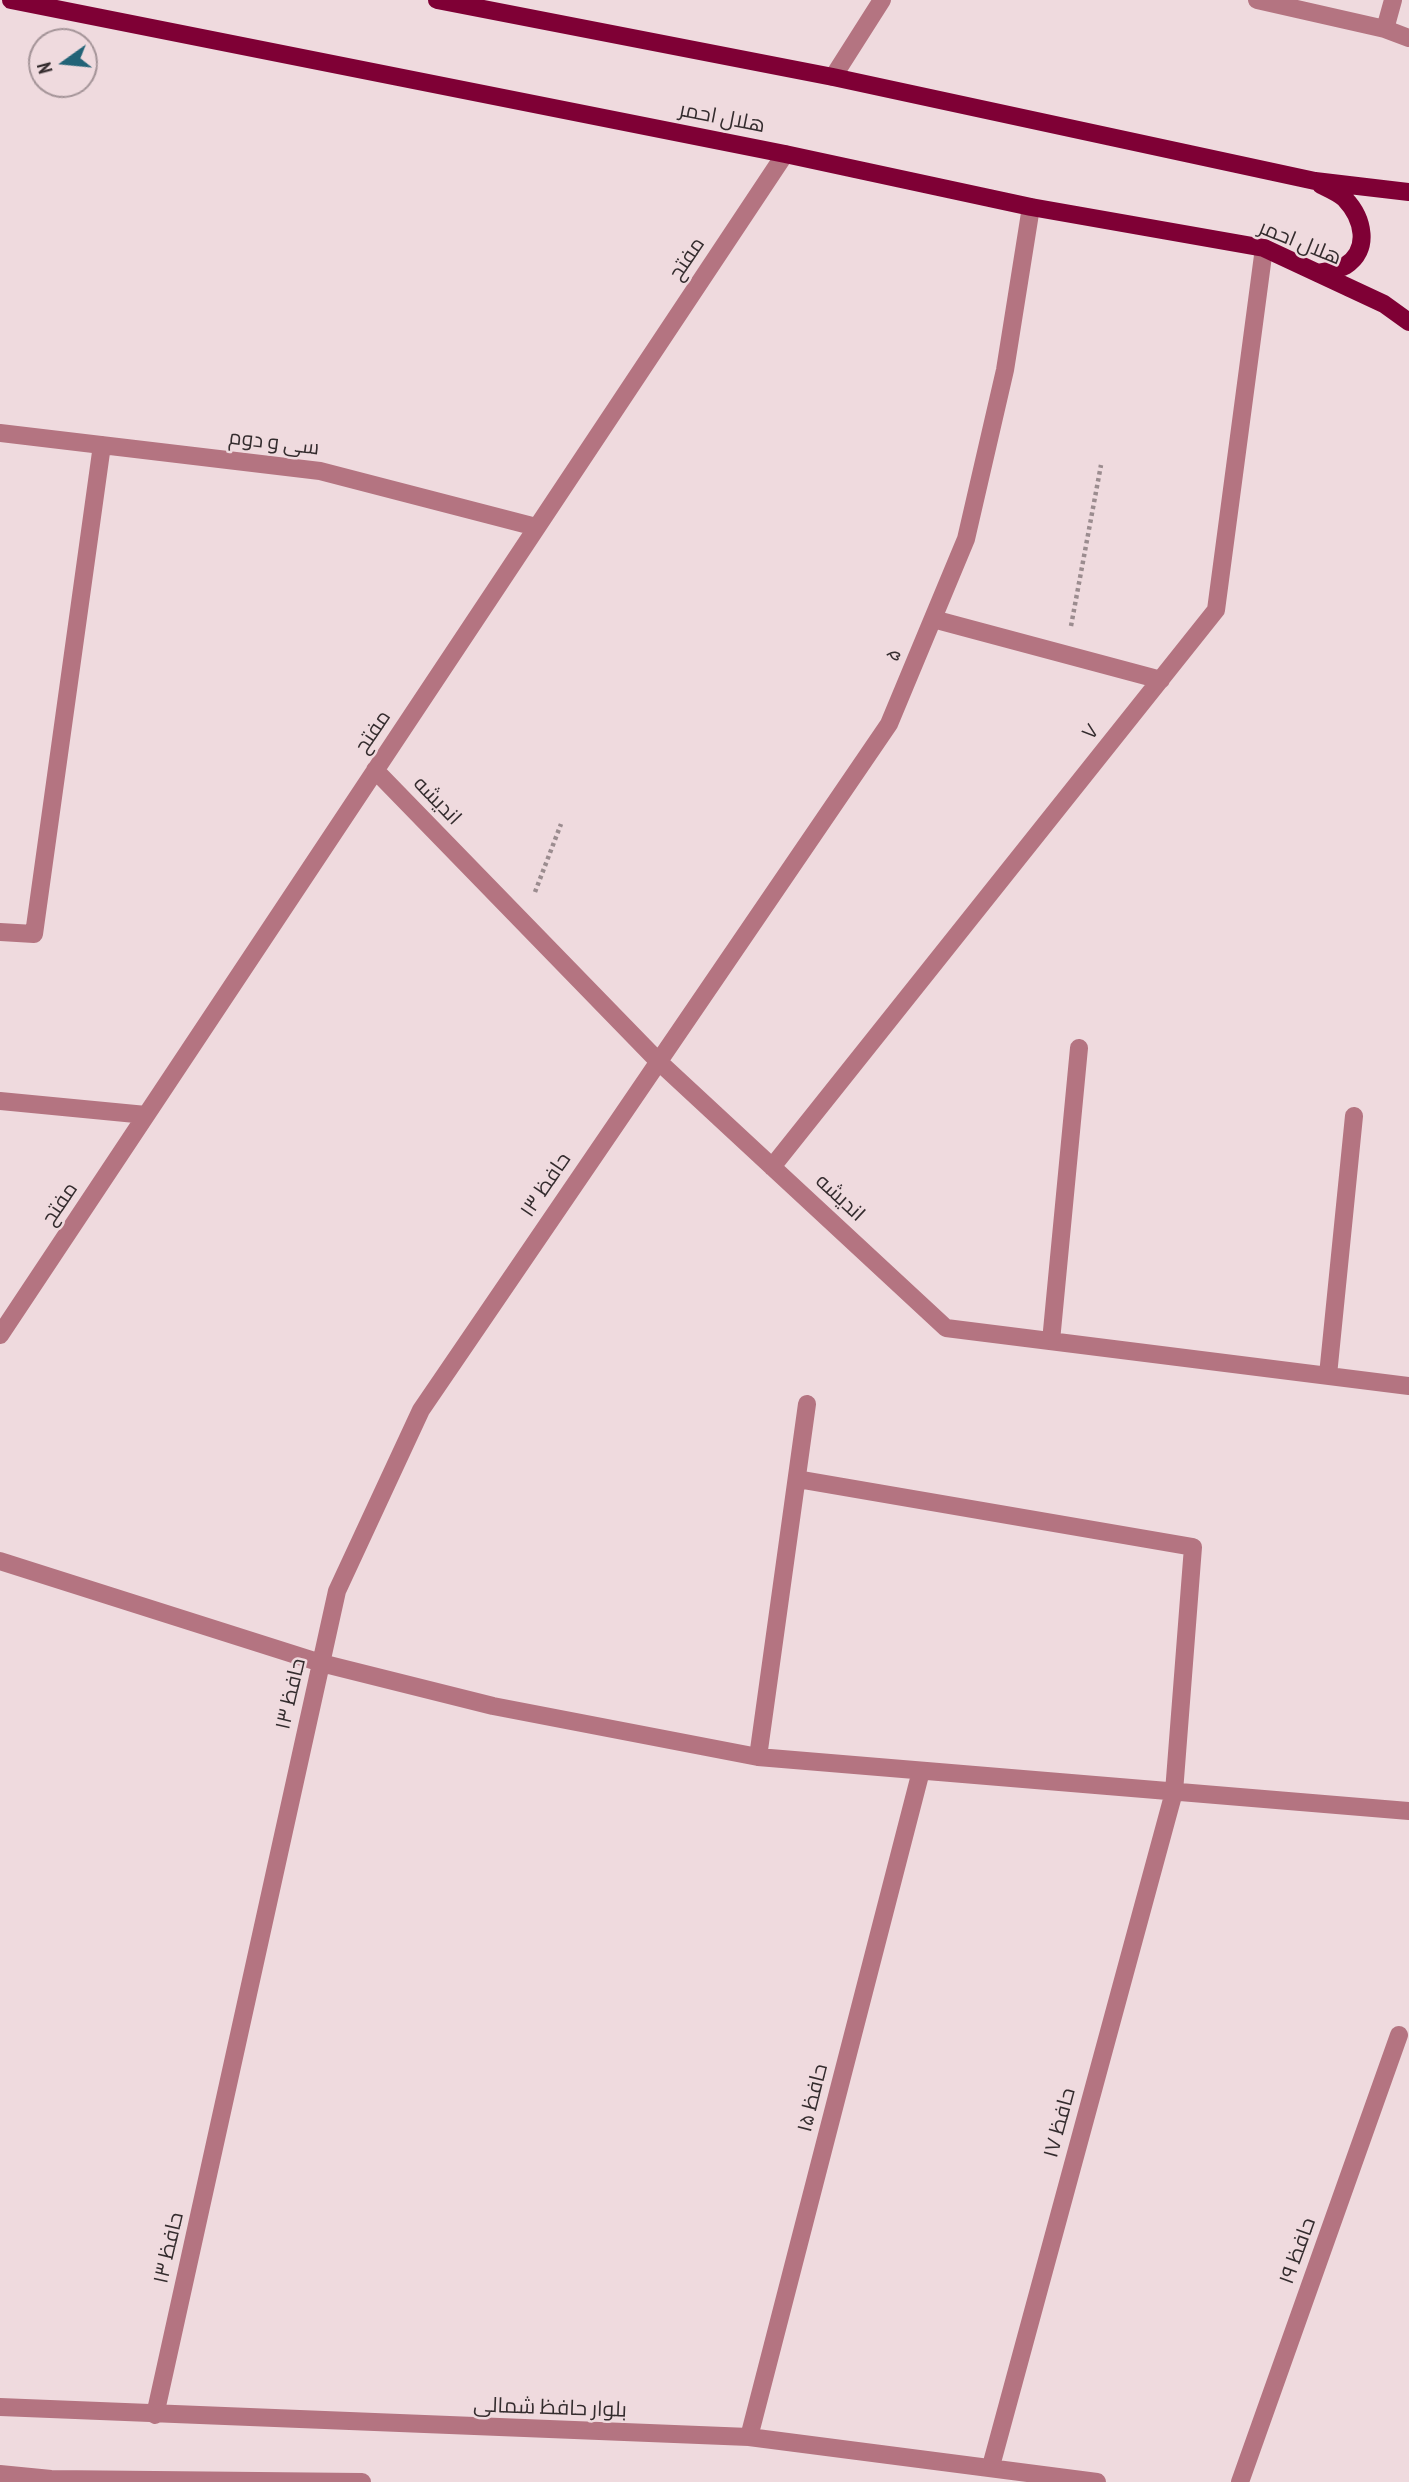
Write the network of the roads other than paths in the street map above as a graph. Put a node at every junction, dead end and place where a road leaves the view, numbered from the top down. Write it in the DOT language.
graph roads {
  1 [pos="11,0"];
  2 [pos="437,0"];
  3 [pos="882,0"];
  4 [pos="1256,0"];
  5 [pos="1394,0"];
  6 [pos="1385,29"];
  7 [pos="1409,38"];
  8 [pos="833,77"];
  9 [pos="785,154"];
  10 [pos="1315,181"];
  11 [pos="1409,192"];
  12 [pos="1031,206"];
  13 [pos="1264,248"];
  14 [pos="1318,273"];
  15 [pos="1409,322"];
  16 [pos="0,433"];
  17 [pos="102,445"];
  18 [pos="536,527"];
  19 [pos="933,619"];
  20 [pos="1161,680"];
  21 [pos="375,770"];
  22 [pos="0,933"];
  23 [pos="1079,1048"];
  24 [pos="658,1061"];
  25 [pos="0,1101"];
  26 [pos="146,1115"];
  27 [pos="1354,1116"];
  28 [pos="772,1167"];
  29 [pos="0,1335"];
  30 [pos="1051,1341"];
  31 [pos="1328,1375"];
  32 [pos="1409,1385"];
  33 [pos="807,1404"];
  34 [pos="797,1479"];
  35 [pos="0,1561"];
  36 [pos="321,1663"];
  37 [pos="758,1757"];
  38 [pos="920,1770"];
  39 [pos="1174,1792"];
  40 [pos="1409,1811"];
  41 [pos="1399,2035"];
  42 [pos="0,2407"];
  43 [pos="155,2414"];
  44 [pos="749,2437"];
  45 [pos="990,2466"];
  46 [pos="0,2474"];
  47 [pos="51,2480"];
  48 [pos="343,2481"];
  49 [pos="362,2482"];
  50 [pos="1097,2482"];
  51 [pos="1240,2482"];
  1 -- 9 [label="main road, هلال احمر"];
  2 -- 8 [label="main road"];
  3 -- 8 [label="street"];
  4 -- 6 [label="street"];
  5 -- 6 [label="street"];
  6 -- 7 [label="street"];
  8 -- 10 [label="main road"];
  9 -- 12 [label="main road, هلال احمر"];
  9 -- 18 [label="street, مفتح"];
  10 -- 11 [label="main road"];
  10 -- 14 [label="main road"];
  12 -- 13 [label="main road, هلال احمر"];
  12 -- 19 [label="street, ۵"];
  13 -- 14 [label="main road, هلال احمر"];
  13 -- 20 [label="street, ۷"];
  14 -- 15 [label="main road, هلال احمر"];
  16 -- 17 [label="street, سی و دوم"];
  17 -- 18 [label="street, سی و دوم"];
  17 -- 22 [label="street"];
  18 -- 21 [label="street, مفتح"];
  19 -- 20 [label="street"];
  19 -- 24 [label="street, ۵"];
  20 -- 28 [label="street, ۷"];
  21 -- 24 [label="street, اندیشه"];
  21 -- 26 [label="street, مفتح"];
  23 -- 30 [label="street"];
  24 -- 28 [label="street, اندیشه"];
  24 -- 36 [label="street, حافظ ۱۳"];
  25 -- 26 [label="street"];
  26 -- 29 [label="street, مفتح"];
  27 -- 31 [label="street"];
  28 -- 30 [label="street, اندیشه"];
  30 -- 31 [label="street, اندیشه"];
  31 -- 32 [label="street, اندیشه"];
  33 -- 34 [label="street"];
  34 -- 37 [label="street"];
  34 -- 39 [label="street, حافظ ۱۷"];
  35 -- 36 [label="street"];
  36 -- 37 [label="street"];
  36 -- 43 [label="street, حافظ ۱۳"];
  37 -- 38 [label="street"];
  38 -- 39 [label="street"];
  38 -- 44 [label="street, حافظ ۱۵"];
  39 -- 40 [label="street"];
  39 -- 45 [label="street, حافظ ۱۷"];
  41 -- 51 [label="street, حافظ ۱۹"];
  42 -- 43 [label="street, بلوار حافظ شمالی"];
  43 -- 44 [label="street, بلوار حافظ شمالی"];
  44 -- 45 [label="street, بلوار حافظ شمالی"];
  45 -- 50 [label="street, بلوار حافظ شمالی"];
  46 -- 47 [label="street"];
  47 -- 48 [label="street"];
  48 -- 49 [label="street"];
}
